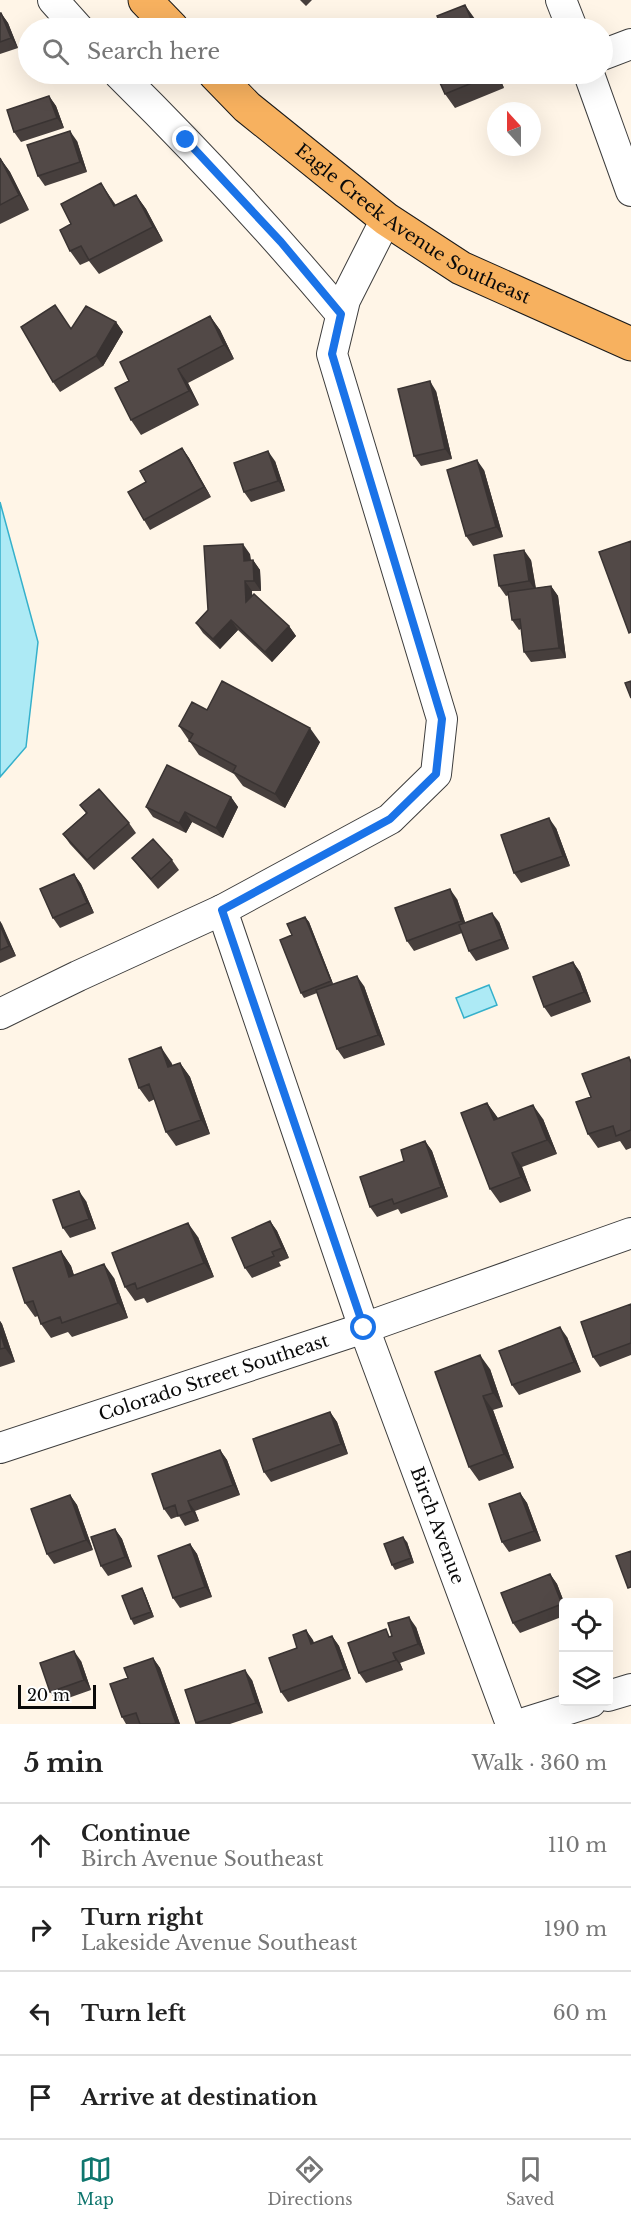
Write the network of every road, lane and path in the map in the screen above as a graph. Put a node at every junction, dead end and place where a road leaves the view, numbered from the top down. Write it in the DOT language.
graph roads {
  1 [pos="53,0"];
  2 [pos="145,0"];
  3 [pos="561,0"];
  4 [pos="69,18"];
  5 [pos="162,18"];
  6 [pos="568,18"];
  7 [pos="631,44"];
  8 [pos="613,51"];
  9 [pos="130,84"];
  10 [pos="224,84"];
  11 [pos="593,84"];
  12 [pos="631,191"];
  13 [pos="386,219"];
  14 [pos="341,314"];
  15 [pos="631,344"];
  16 [pos="222,910"];
  17 [pos="0,1014"];
  18 [pos="631,1233"];
  19 [pos="364,1328"];
  20 [pos="0,1448"];
  21 [pos="631,1689"];
  22 [pos="613,1695"];
  23 [pos="576,1706"];
  24 [pos="511,1724"];
  25 [pos="521,1724"];
  1 -- 4 [label="street"];
  2 -- 5 [label="main road"];
  3 -- 6 [label="street"];
  7 -- 8 [label="street"];
  9 -- 14 [label="street"];
  10 -- 13 [label="main road, Eagle Creek Avenue Southeast"];
  11 -- 12 [label="street"];
  13 -- 14 [label="street"];
  13 -- 15 [label="main road, Eagle Creek Avenue Southeast"];
  14 -- 16 [label="street"];
  16 -- 17 [label="street"];
  16 -- 19 [label="street, Birch Avenue"];
  18 -- 19 [label="street, Colorado Street Southeast"];
  19 -- 20 [label="street, Colorado Street Southeast"];
  19 -- 24 [label="street, Birch Avenue"];
  21 -- 22 [label="street"];
  23 -- 25 [label="street"];
}
